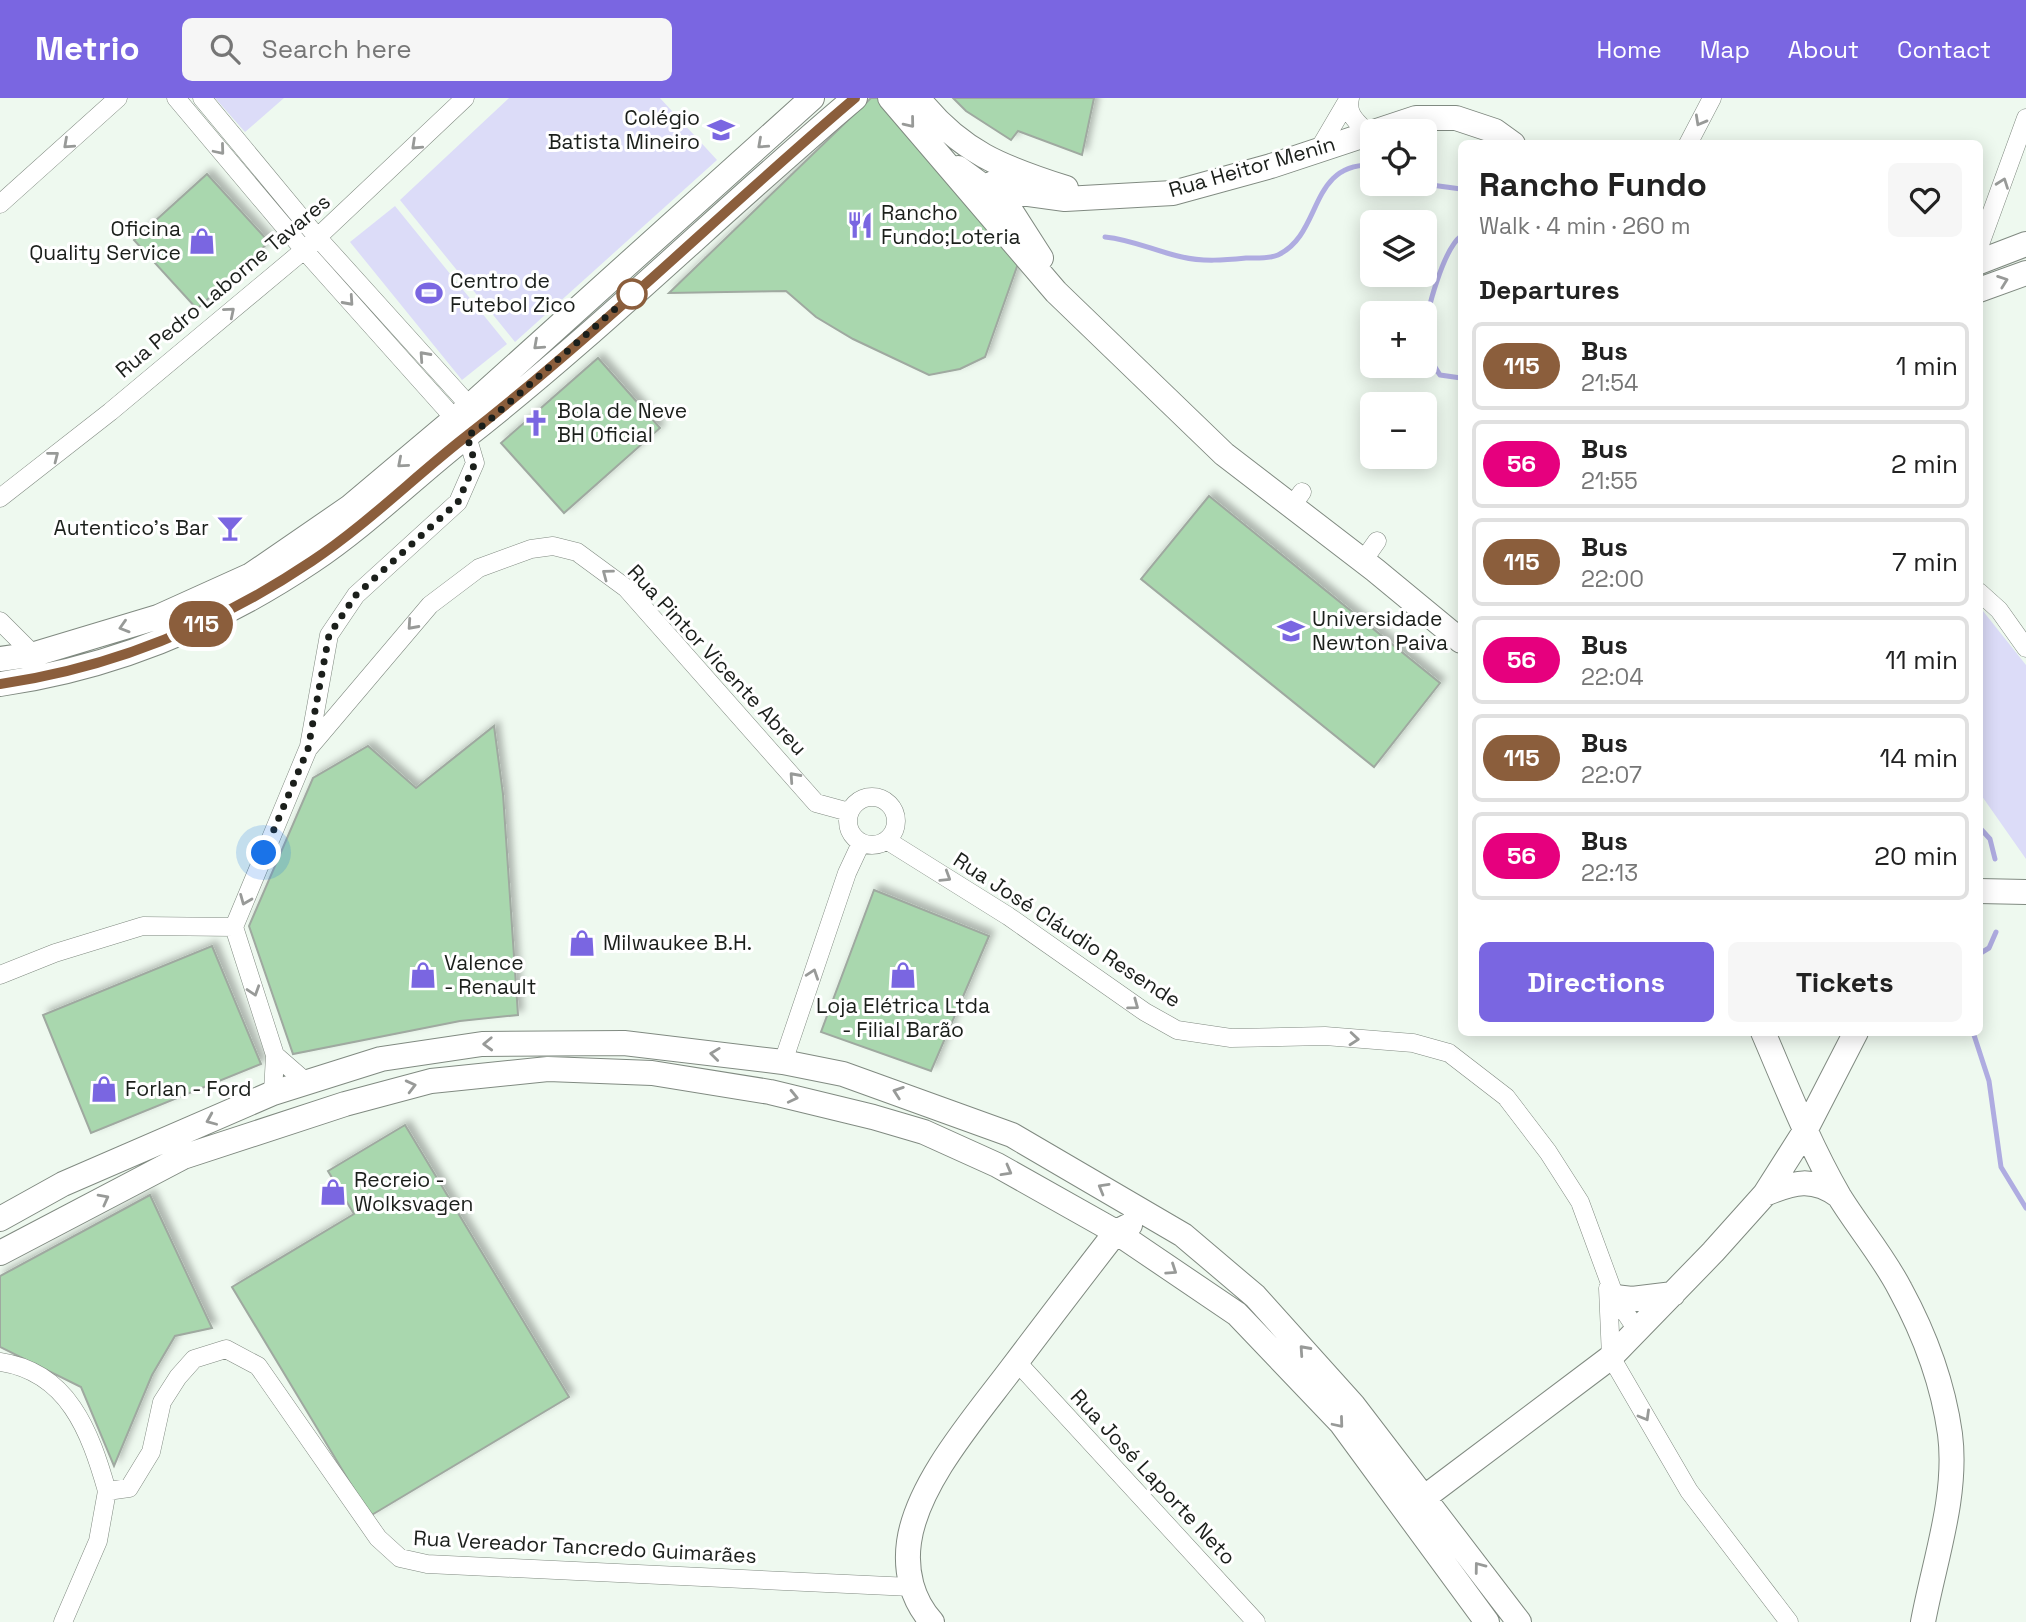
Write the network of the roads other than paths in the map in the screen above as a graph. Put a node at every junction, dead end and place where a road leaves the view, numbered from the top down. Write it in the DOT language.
graph roads {
  1 [pos="118,98"];
  2 [pos="176,98"];
  3 [pos="201,98"];
  4 [pos="466,98"];
  5 [pos="813,98"];
  6 [pos="855,98"];
  7 [pos="890,98"];
  8 [pos="918,98"];
  9 [pos="1349,98"];
  10 [pos="1712,98"];
  11 [pos="2026,118"];
  12 [pos="1412,119"];
  13 [pos="1360,125"];
  14 [pos="1360,134"];
  15 [pos="1507,140"];
  16 [pos="1690,140"];
  17 [pos="929,147"];
  18 [pos="968,149"];
  19 [pos="1319,149"];
  20 [pos="998,190"];
  21 [pos="1093,197"];
  22 [pos="1052,199"];
  23 [pos="0,204"];
  24 [pos="1983,236"];
  25 [pos="318,238"];
  26 [pos="2026,244"];
  27 [pos="304,250"];
  28 [pos="1039,252"];
  29 [pos="1983,260"];
  30 [pos="2026,273"];
  31 [pos="1983,289"];
  32 [pos="1056,292"];
  33 [pos="469,421"];
  34 [pos="0,498"];
  35 [pos="1377,541"];
  36 [pos="1363,561"];
  37 [pos="1983,596"];
  38 [pos="0,621"];
  39 [pos="1458,639"];
  40 [pos="2026,648"];
  41 [pos="35,654"];
  42 [pos="0,659"];
  43 [pos="48,677"];
  44 [pos="0,684"];
  45 [pos="308,749"];
  46 [pos="849,812"];
  47 [pos="888,841"];
  48 [pos="861,843"];
  49 [pos="1983,891"];
  50 [pos="2026,892"];
  51 [pos="234,927"];
  52 [pos="0,975"];
  53 [pos="1765,1036"];
  54 [pos="1854,1036"];
  55 [pos="275,1055"];
  56 [pos="783,1062"];
  57 [pos="306,1082"];
  58 [pos="726,1086"];
  59 [pos="274,1093"];
  60 [pos="345,1104"];
  61 [pos="275,1126"];
  62 [pos="1805,1131"];
  63 [pos="139,1149"];
  64 [pos="1765,1194"];
  65 [pos="1839,1196"];
  66 [pos="0,1219"];
  67 [pos="1116,1232"];
  68 [pos="1183,1235"];
  69 [pos="0,1236"];
  70 [pos="0,1253"];
  71 [pos="1611,1287"];
  72 [pos="1673,1294"];
  73 [pos="1637,1330"];
  74 [pos="1611,1357"];
  75 [pos="0,1362"];
  76 [pos="1017,1362"];
  77 [pos="107,1491"];
  78 [pos="1426,1496"];
  79 [pos="1406,1511"];
  80 [pos="911,1587"];
  81 [pos="63,1622"];
  82 [pos="932,1622"];
  83 [pos="1256,1622"];
  84 [pos="1487,1622"];
  85 [pos="1519,1622"];
  86 [pos="1789,1622"];
  87 [pos="1923,1622"];
  1 -- 23 [label="street, one-way"];
  2 -- 27 [label="street, one-way"];
  3 -- 25 [label="street"];
  4 -- 25 [label="street, Rua Pedro Laborne Tavares, one-way"];
  5 -- 33 [label="main road, one-way"];
  6 -- 33 [label="main road"];
  7 -- 17 [label="main road, one-way"];
  8 -- 18 [label="main road, Rua Heitor Menin"];
  9 -- 13 [label="street, Rua Heitor Menin"];
  9 -- 19 [label="street"];
  10 -- 16 [label="street, one-way"];
  24 -- 11 [label="street, one-way"];
  12 -- 15 [label="main road, Rua Heitor Menin"];
  14 -- 19 [label="main road, Rua Heitor Menin"];
  17 -- 20 [label="main road, Rua Heitor Menin"];
  17 -- 32 [label="main road"];
  18 -- 20 [label="main road"];
  18 -- 21 [label="main road, Rua Heitor Menin"];
  19 -- 21 [label="main road, Rua Heitor Menin"];
  20 -- 22 [label="main road, Rua Heitor Menin"];
  20 -- 28 [label="main road"];
  21 -- 22 [label="main road, Rua Heitor Menin"];
  22 -- 28 [label="main road"];
  25 -- 27 [label="street, Rua Pedro Laborne Tavares"];
  33 -- 25 [label="street, one-way"];
  26 -- 29 [label="main road"];
  27 -- 33 [label="street, one-way"];
  34 -- 27 [label="street, Rua Pedro Laborne Tavares, one-way"];
  28 -- 32 [label="main road"];
  31 -- 30 [label="main road, one-way"];
  32 -- 36 [label="main road"];
  33 -- 41 [label="main road, one-way"];
  33 -- 43 [label="main road"];
  33 -- 45 [label="street"];
  35 -- 36 [label="street"];
  36 -- 39 [label="main road"];
  37 -- 40 [label="street"];
  38 -- 41 [label="street"];
  41 -- 42 [label="main road"];
  41 -- 43 [label="street"];
  43 -- 44 [label="main road"];
  46 -- 45 [label="street, Rua Pintor Vicente Abreu, one-way"];
  45 -- 51 [label="street, Rua Pintor Vicente Abreu, one-way"];
  46 -- 47 [label="street"];
  46 -- 48 [label="street"];
  47 -- 48 [label="street"];
  47 -- 71 [label="street, Rua José Cláudio Resende, one-way"];
  56 -- 48 [label="street, one-way"];
  49 -- 50 [label="main road"];
  51 -- 52 [label="street"];
  51 -- 55 [label="street, one-way"];
  53 -- 62 [label="main road"];
  54 -- 62 [label="main road"];
  55 -- 57 [label="street"];
  55 -- 59 [label="street"];
  56 -- 57 [label="main road, one-way"];
  56 -- 58 [label="main road"];
  68 -- 56 [label="main road, one-way"];
  57 -- 59 [label="main road"];
  57 -- 60 [label="main road"];
  60 -- 58 [label="main road, one-way"];
  58 -- 67 [label="main road, one-way"];
  59 -- 61 [label="main road"];
  59 -- 63 [label="main road, one-way"];
  60 -- 61 [label="main road"];
  70 -- 61 [label="main road, one-way"];
  62 -- 64 [label="main road"];
  62 -- 65 [label="main road"];
  63 -- 66 [label="main road"];
  63 -- 69 [label="main road"];
  64 -- 65 [label="main road"];
  64 -- 72 [label="main road"];
  65 -- 87 [label="main road"];
  67 -- 68 [label="main road"];
  67 -- 76 [label="main road"];
  67 -- 79 [label="main road, one-way"];
  78 -- 68 [label="main road, one-way"];
  71 -- 72 [label="main road"];
  71 -- 73 [label="street, Rua José Cláudio Resende"];
  71 -- 74 [label="street, Rua José Cláudio Resende"];
  72 -- 73 [label="main road"];
  73 -- 74 [label="main road"];
  74 -- 78 [label="main road"];
  74 -- 86 [label="street, Rua José Cláudio Resende, one-way"];
  75 -- 77 [label="street"];
  76 -- 80 [label="main road"];
  76 -- 83 [label="street, Rua José Laporte Neto"];
  77 -- 80 [label="street, Rua Vereador Tancredo Guimarães"];
  77 -- 81 [label="street"];
  78 -- 79 [label="main road"];
  85 -- 78 [label="main road, one-way"];
  79 -- 84 [label="main road"];
  80 -- 82 [label="main road"];
}
